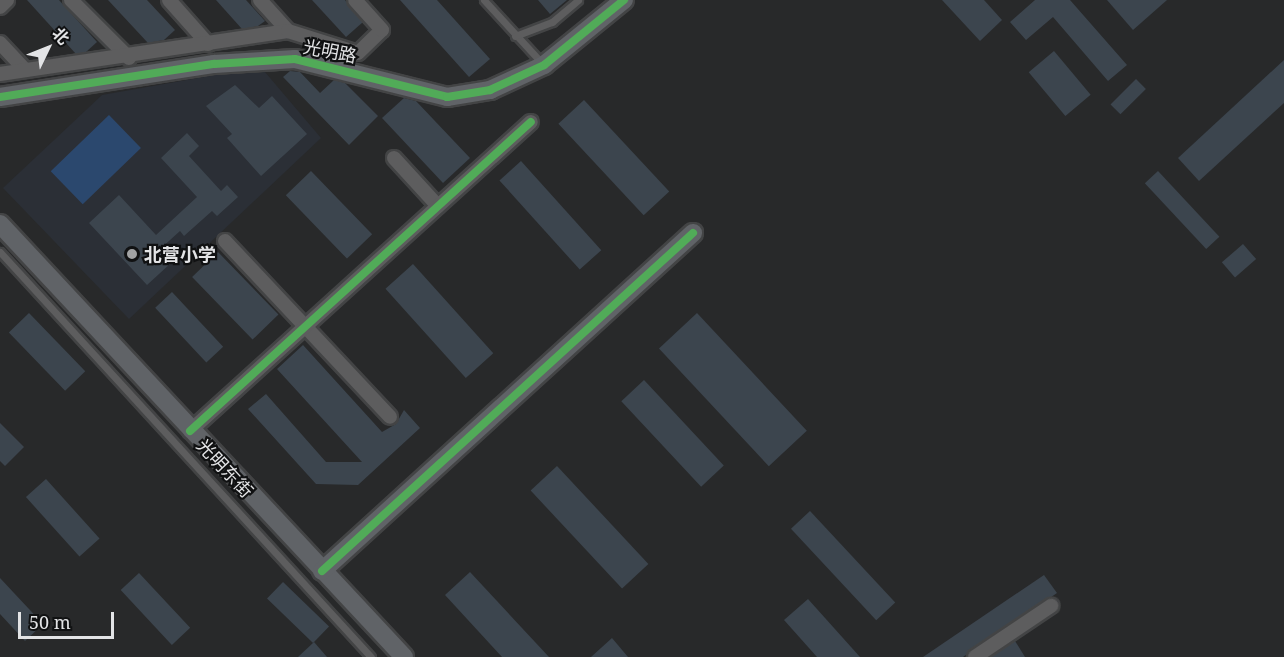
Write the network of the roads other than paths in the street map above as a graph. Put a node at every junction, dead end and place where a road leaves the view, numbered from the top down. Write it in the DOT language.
graph roads {
  1 [pos="7,0"];
  2 [pos="71,0"];
  3 [pos="169,0"];
  4 [pos="260,0"];
  5 [pos="355,0"];
  6 [pos="484,0"];
  7 [pos="578,0"];
  8 [pos="624,0"];
  9 [pos="0,7"];
  10 [pos="288,32"];
  11 [pos="515,36"];
  12 [pos="0,42"];
  13 [pos="208,44"];
  14 [pos="129,58"];
  15 [pos="544,65"];
  16 [pos="25,70"];
  17 [pos="0,74"];
  18 [pos="0,97"];
  19 [pos="531,122"];
  20 [pos="394,159"];
  21 [pos="438,206"];
  22 [pos="0,224"];
  23 [pos="693,233"];
  24 [pos="225,242"];
  25 [pos="0,252"];
  26 [pos="305,327"];
  27 [pos="390,417"];
  28 [pos="190,431"];
  29 [pos="322,571"];
  30 [pos="1051,606"];
  31 [pos="371,657"];
  32 [pos="404,657"];
  33 [pos="975,657"];
  1 -- 9 [label="street"];
  2 -- 14 [label="street"];
  3 -- 13 [label="street"];
  4 -- 10 [label="street"];
  5 -- 10 [label="street"];
  6 -- 11 [label="lane"];
  7 -- 11 [label="lane"];
  8 -- 15 [label="street, 光明路"];
  10 -- 13 [label="street"];
  11 -- 15 [label="lane"];
  12 -- 16 [label="street"];
  13 -- 14 [label="street"];
  14 -- 16 [label="street"];
  15 -- 18 [label="street, 光明路"];
  16 -- 17 [label="street"];
  19 -- 21 [label="street"];
  20 -- 21 [label="street"];
  21 -- 26 [label="street"];
  22 -- 28 [label="street, 光明东街"];
  23 -- 29 [label="street"];
  24 -- 26 [label="street"];
  25 -- 31 [label="lane"];
  26 -- 27 [label="street"];
  26 -- 28 [label="street"];
  28 -- 29 [label="street, 光明东街"];
  29 -- 32 [label="street, 光明东街"];
  30 -- 33 [label="street"];
}
